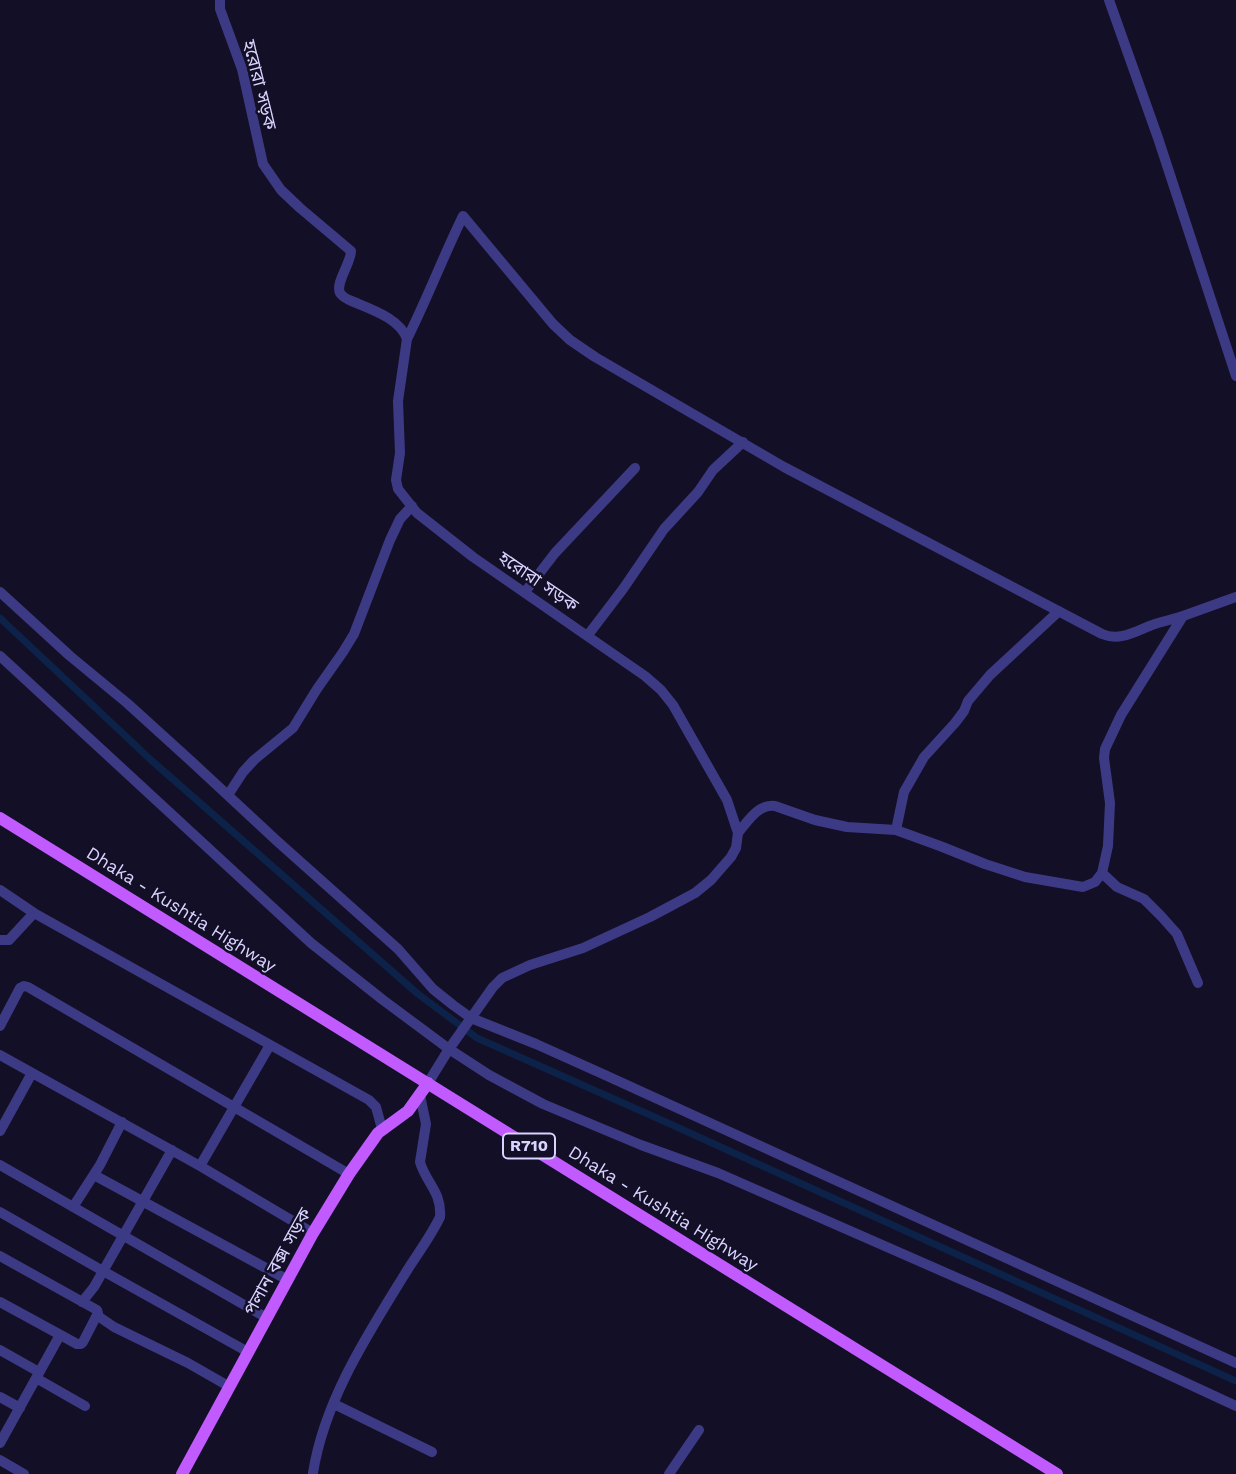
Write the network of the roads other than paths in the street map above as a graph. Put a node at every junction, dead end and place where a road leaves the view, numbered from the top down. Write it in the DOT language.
graph roads {
  1 [pos="220,0"];
  2 [pos="1109,0"];
  3 [pos="407,340"];
  4 [pos="1236,376"];
  5 [pos="743,442"];
  6 [pos="635,468"];
  7 [pos="412,506"];
  8 [pos="0,592"];
  9 [pos="525,592"];
  10 [pos="1236,597"];
  11 [pos="1059,611"];
  12 [pos="1183,617"];
  13 [pos="588,635"];
  14 [pos="0,656"];
  15 [pos="228,795"];
  16 [pos="0,818"];
  17 [pos="895,830"];
  18 [pos="738,833"];
  19 [pos="1102,873"];
  20 [pos="0,890"];
  21 [pos="34,912"];
  22 [pos="0,940"];
  23 [pos="1198,983"];
  24 [pos="470,1019"];
  25 [pos="0,1026"];
  26 [pos="270,1045"];
  27 [pos="452,1045"];
  28 [pos="0,1055"];
  29 [pos="32,1073"];
  30 [pos="428,1083"];
  31 [pos="420,1095"];
  32 [pos="234,1107"];
  33 [pos="122,1122"];
  34 [pos="2,1124"];
  35 [pos="382,1129"];
  36 [pos="172,1150"];
  37 [pos="0,1165"];
  38 [pos="200,1166"];
  39 [pos="349,1174"];
  40 [pos="94,1175"];
  41 [pos="143,1201"];
  42 [pos="73,1207"];
  43 [pos="0,1212"];
  44 [pos="313,1233"];
  45 [pos="123,1235"];
  46 [pos="0,1255"];
  47 [pos="103,1271"];
  48 [pos="288,1280"];
  49 [pos="0,1302"];
  50 [pos="82,1302"];
  51 [pos="98,1316"];
  52 [pos="267,1318"];
  53 [pos="60,1335"];
  54 [pos="0,1350"];
  55 [pos="248,1352"];
  56 [pos="1236,1363"];
  57 [pos="38,1375"];
  58 [pos="230,1387"];
  59 [pos="0,1397"];
  60 [pos="334,1404"];
  61 [pos="85,1406"];
  62 [pos="1236,1406"];
  63 [pos="19,1408"];
  64 [pos="699,1430"];
  65 [pos="0,1443"];
  66 [pos="432,1452"];
  67 [pos="0,1460"];
  68 [pos="317,1473"];
  69 [pos="24,1474"];
  70 [pos="182,1474"];
  71 [pos="669,1474"];
  72 [pos="1058,1474"];
  1 -- 3 [label="street, হরোরা সড়ক"];
  2 -- 4 [label="street"];
  3 -- 5 [label="street"];
  3 -- 7 [label="street, হরোরা সড়ক"];
  5 -- 11 [label="street"];
  5 -- 13 [label="street"];
  6 -- 9 [label="street"];
  7 -- 9 [label="street, হরোরা সড়ক"];
  7 -- 15 [label="street"];
  8 -- 15 [label="street"];
  9 -- 13 [label="street, হরোরা সড়ক"];
  10 -- 12 [label="street"];
  11 -- 12 [label="street"];
  11 -- 17 [label="street"];
  12 -- 19 [label="street"];
  13 -- 18 [label="street, হরোরা সড়ক"];
  14 -- 27 [label="street"];
  15 -- 24 [label="street"];
  16 -- 30 [label="main road, Dhaka - Kushtia Highway / R710"];
  17 -- 18 [label="street"];
  17 -- 19 [label="street"];
  18 -- 24 [label="street"];
  19 -- 23 [label="street"];
  20 -- 21 [label="street"];
  21 -- 22 [label="street"];
  21 -- 26 [label="street"];
  24 -- 27 [label="street"];
  24 -- 56 [label="street"];
  25 -- 32 [label="street"];
  26 -- 32 [label="street"];
  26 -- 35 [label="street"];
  27 -- 30 [label="street"];
  27 -- 62 [label="street"];
  28 -- 29 [label="street"];
  29 -- 33 [label="street"];
  29 -- 34 [label="street"];
  30 -- 31 [label="main road, পলান বক্স সড়ক"];
  30 -- 72 [label="main road, Dhaka - Kushtia Highway / R710"];
  31 -- 35 [label="main road, পলান বক্স সড়ক"];
  31 -- 60 [label="street"];
  32 -- 38 [label="street"];
  32 -- 39 [label="street"];
  33 -- 36 [label="street"];
  33 -- 40 [label="street"];
  35 -- 39 [label="main road, পলান বক্স সড়ক"];
  36 -- 38 [label="street"];
  36 -- 41 [label="street"];
  37 -- 42 [label="street"];
  38 -- 44 [label="street"];
  39 -- 44 [label="main road, পলান বক্স সড়ক"];
  40 -- 41 [label="street"];
  40 -- 42 [label="street"];
  41 -- 45 [label="street"];
  41 -- 48 [label="street"];
  42 -- 45 [label="street"];
  43 -- 47 [label="street"];
  44 -- 48 [label="main road, পলান বক্স সড়ক"];
  45 -- 47 [label="street"];
  45 -- 52 [label="street"];
  46 -- 50 [label="street"];
  47 -- 50 [label="street"];
  47 -- 55 [label="street"];
  48 -- 52 [label="main road, পলান বক্স সড়ক"];
  49 -- 53 [label="street"];
  50 -- 51 [label="street"];
  51 -- 53 [label="street"];
  51 -- 58 [label="street"];
  52 -- 55 [label="main road, পলান বক্স সড়ক"];
  53 -- 57 [label="street"];
  54 -- 57 [label="street"];
  55 -- 58 [label="main road, পলান বক্স সড়ক"];
  57 -- 61 [label="street"];
  57 -- 63 [label="street"];
  58 -- 70 [label="main road, পলান বক্স সড়ক"];
  59 -- 63 [label="street"];
  60 -- 66 [label="street"];
  60 -- 68 [label="street"];
  63 -- 65 [label="street"];
  64 -- 71 [label="street"];
  67 -- 69 [label="street"];
}
